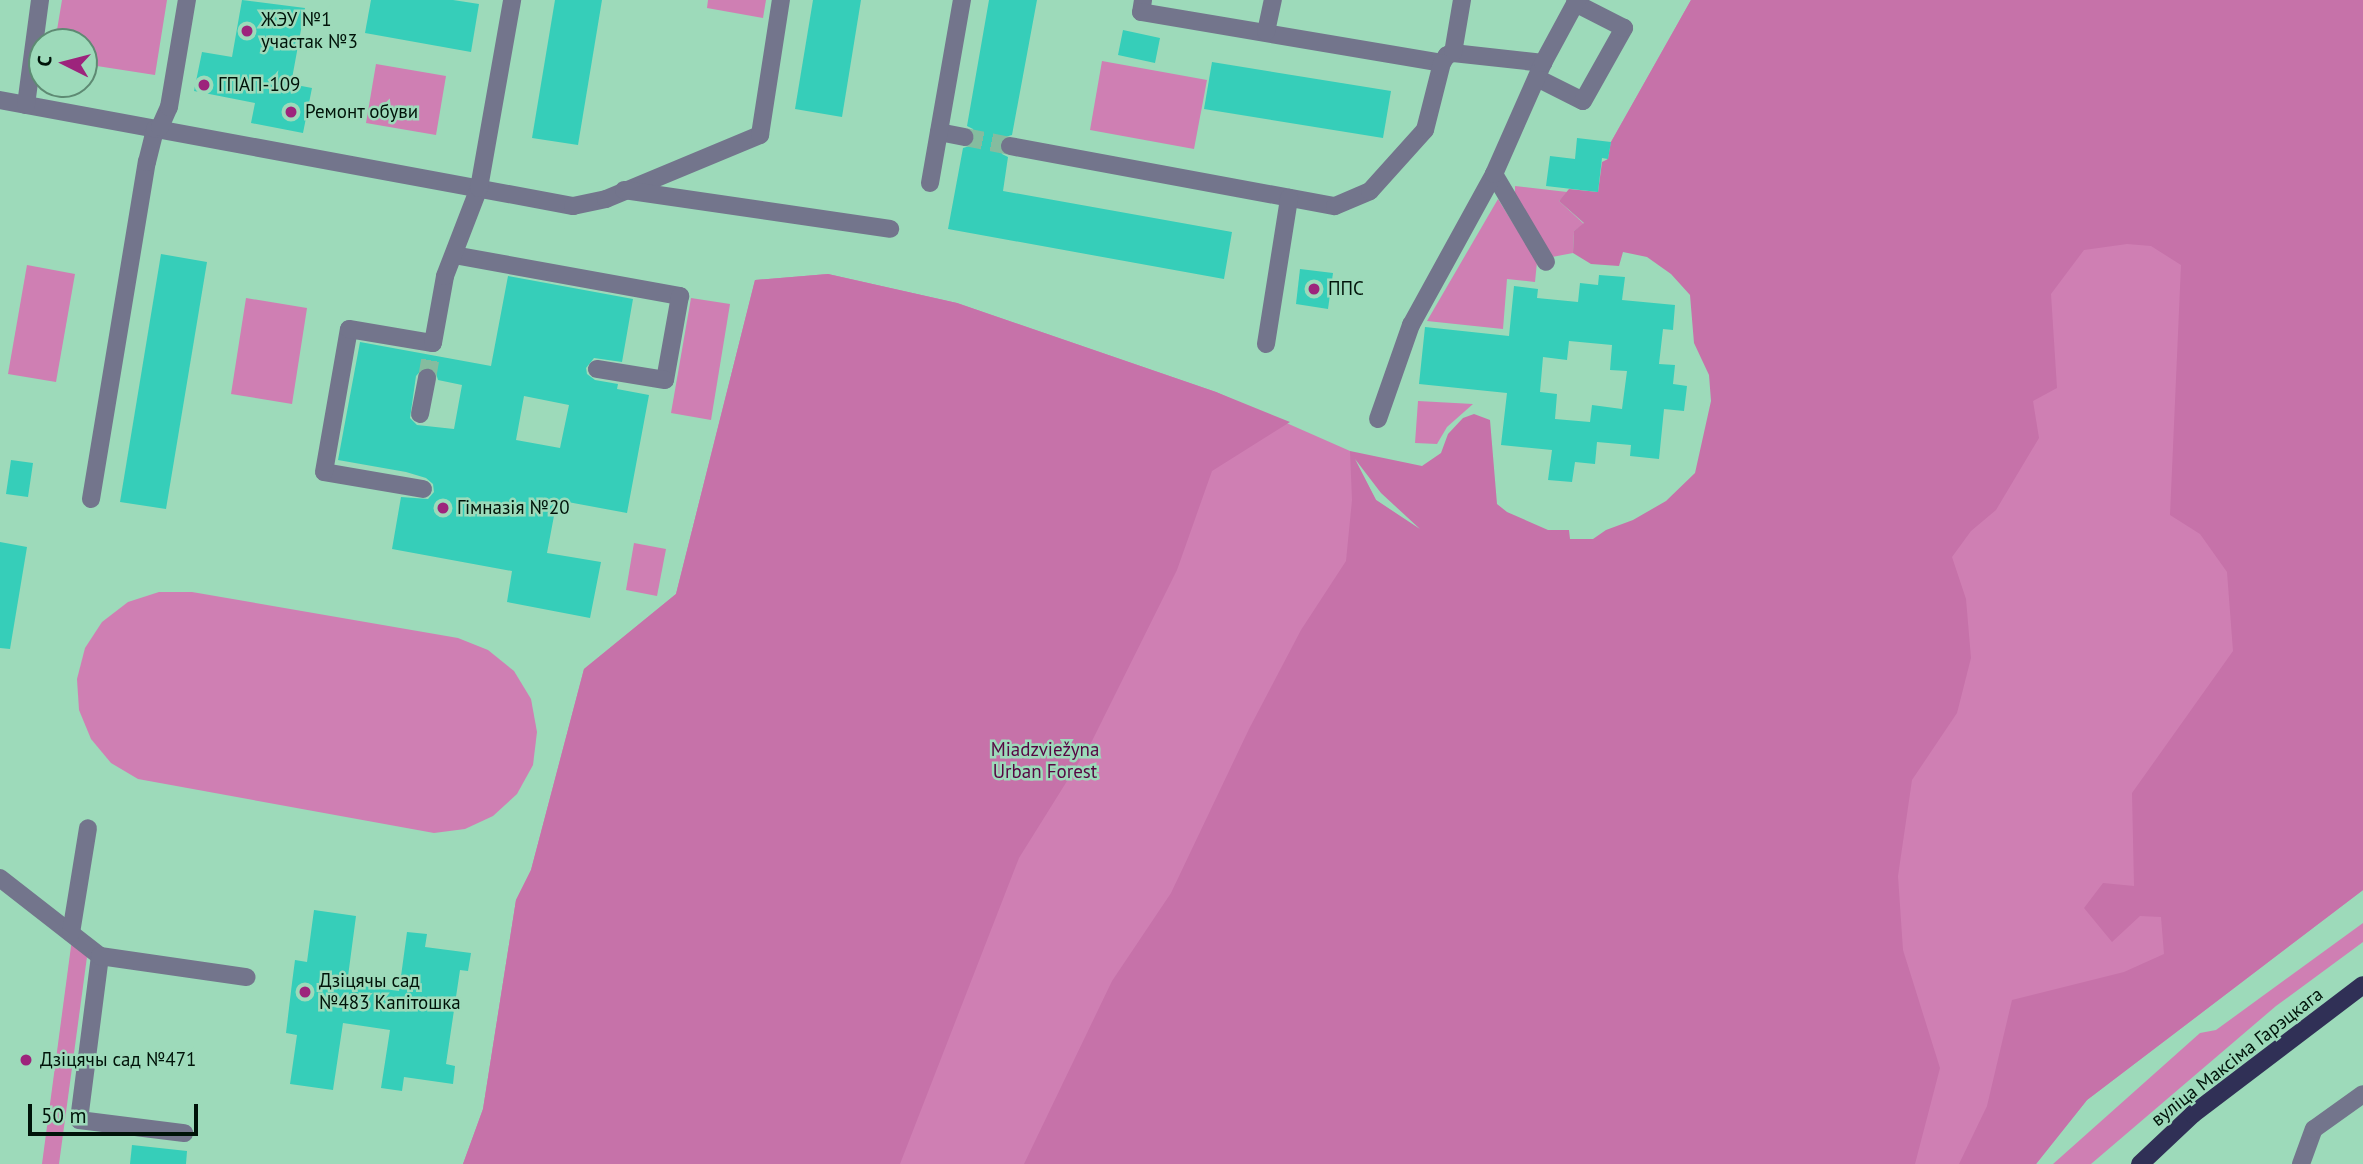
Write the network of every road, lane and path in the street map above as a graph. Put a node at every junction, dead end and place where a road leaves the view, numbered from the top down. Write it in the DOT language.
graph roads {
  1 [pos="40,0"];
  2 [pos="187,0"];
  3 [pos="513,0"];
  4 [pos="781,0"];
  5 [pos="962,0"];
  6 [pos="1143,0"];
  7 [pos="1273,0"];
  8 [pos="1462,0"];
  9 [pos="1576,2"];
  10 [pos="1266,32"];
  11 [pos="1448,58"];
  12 [pos="1540,71"];
  13 [pos="0,100"];
  14 [pos="26,105"];
  15 [pos="155,129"];
  16 [pos="939,132"];
  17 [pos="965,137"];
  18 [pos="1010,146"];
  19 [pos="1494,174"];
  20 [pos="930,183"];
  21 [pos="479,188"];
  22 [pos="624,190"];
  23 [pos="1289,198"];
  24 [pos="890,229"];
  25 [pos="454,255"];
  26 [pos="1546,262"];
  27 [pos="1266,344"];
  28 [pos="597,369"];
  29 [pos="427,378"];
  30 [pos="420,414"];
  31 [pos="1378,419"];
  32 [pos="423,489"];
  33 [pos="91,499"];
  34 [pos="88,828"];
  35 [pos="0,878"];
  36 [pos="71,933"];
  37 [pos="100,956"];
  38 [pos="246,977"];
  39 [pos="2363,985"];
  40 [pos="2363,1094"];
  41 [pos="184,1133"];
  42 [pos="2140,1164"];
  43 [pos="2301,1164"];
  1 -- 14 [label="street"];
  2 -- 15 [label="street"];
  3 -- 21 [label="street"];
  4 -- 22 [label="street"];
  5 -- 16 [label="street"];
  6 -- 10 [label="street"];
  7 -- 10 [label="street"];
  8 -- 11 [label="street"];
  9 -- 12 [label="street"];
  9 -- 12 [label="street"];
  10 -- 11 [label="street"];
  11 -- 12 [label="street"];
  11 -- 23 [label="street"];
  12 -- 19 [label="street"];
  13 -- 14 [label="street"];
  14 -- 15 [label="street"];
  15 -- 21 [label="street"];
  15 -- 33 [label="street"];
  16 -- 17 [label="street"];
  16 -- 20 [label="street"];
  18 -- 23 [label="street"];
  19 -- 26 [label="street"];
  19 -- 31 [label="street"];
  21 -- 22 [label="street"];
  21 -- 25 [label="street"];
  22 -- 24 [label="street"];
  23 -- 27 [label="street"];
  25 -- 28 [label="street"];
  25 -- 32 [label="street"];
  29 -- 30 [label="street"];
  34 -- 36 [label="street"];
  35 -- 36 [label="street"];
  36 -- 37 [label="street"];
  37 -- 38 [label="street"];
  37 -- 41 [label="street"];
  39 -- 42 [label="main road, вуліца Максіма Гарэцкага"];
  40 -- 43 [label="street"];
}
